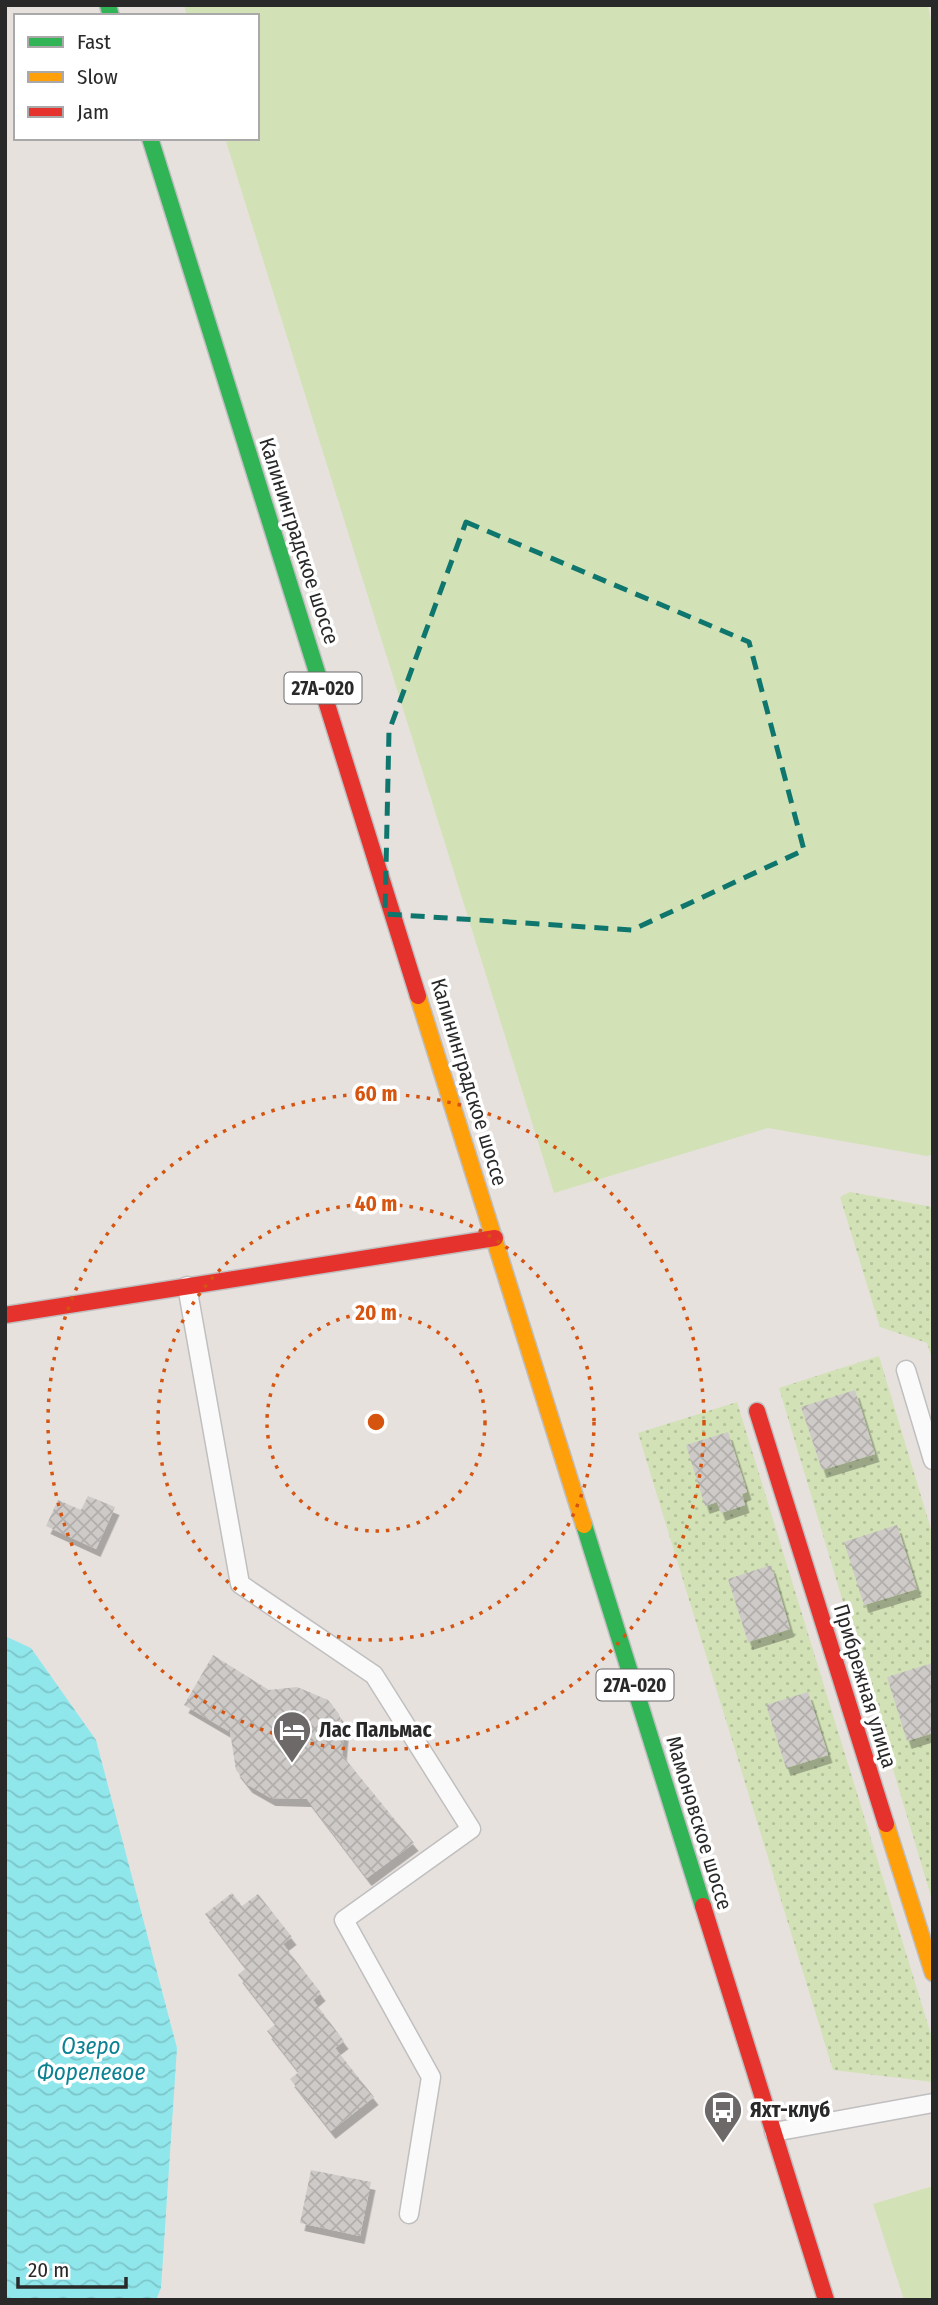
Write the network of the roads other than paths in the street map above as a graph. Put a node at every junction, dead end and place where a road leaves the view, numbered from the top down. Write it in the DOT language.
graph roads {
  1 [pos="150,140"];
  2 [pos="495,1238"];
  3 [pos="187,1286"];
  4 [pos="5,1315"];
  5 [pos="906,1370"];
  6 [pos="757,1411"];
  7 [pos="933,1460"];
  8 [pos="933,1973"];
  9 [pos="933,2104"];
  10 [pos="774,2132"];
  11 [pos="409,2214"];
  12 [pos="826,2300"];
  1 -- 2 [label="main road, Калининградское шоссе / 27А-020"];
  2 -- 3 [label="main road"];
  2 -- 10 [label="main road, Мамоновское шоссе / 27А-020"];
  3 -- 4 [label="main road"];
  3 -- 11 [label="lane"];
  5 -- 7 [label="lane"];
  6 -- 8 [label="main road, Прибрежная улица"];
  9 -- 10 [label="lane"];
  10 -- 12 [label="main road, Мамоновское шоссе / 27А-020"];
}
